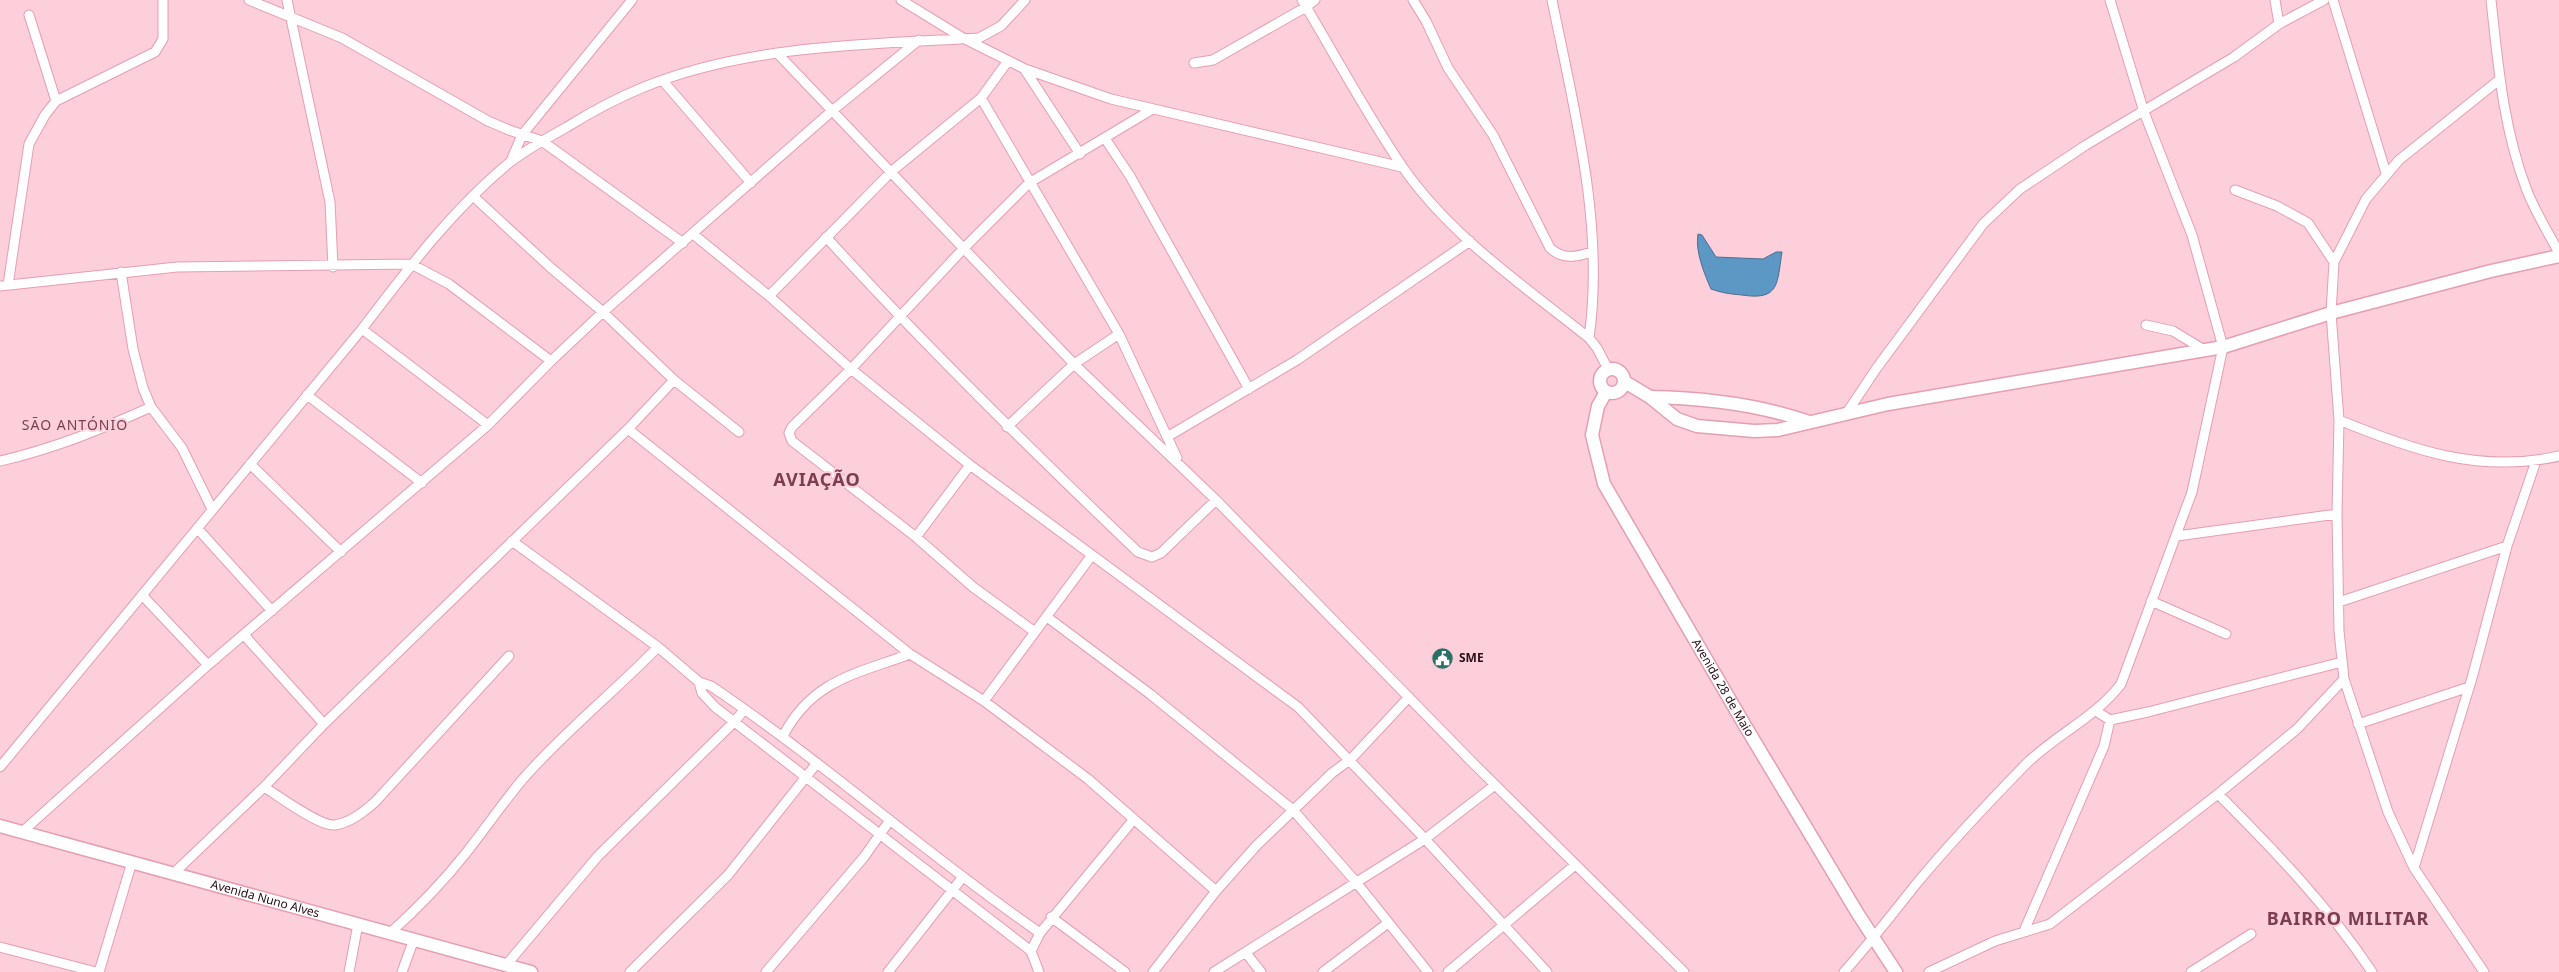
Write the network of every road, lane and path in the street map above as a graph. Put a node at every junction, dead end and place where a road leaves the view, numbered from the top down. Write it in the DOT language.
graph roads {
  1 [pos="163,0"];
  2 [pos="249,0"];
  3 [pos="287,0"];
  4 [pos="632,0"];
  5 [pos="901,0"];
  6 [pos="1025,0"];
  7 [pos="1315,0"];
  8 [pos="1413,0"];
  9 [pos="1552,0"];
  10 [pos="2110,0"];
  11 [pos="2275,0"];
  12 [pos="2324,0"];
  13 [pos="2333,0"];
  14 [pos="2490,0"];
  15 [pos="1304,4"];
  16 [pos="29,15"];
  17 [pos="290,17"];
  18 [pos="2279,24"];
  19 [pos="963,38"];
  20 [pos="920,40"];
  21 [pos="778,54"];
  22 [pos="1008,61"];
  23 [pos="1194,62"];
  24 [pos="1025,69"];
  25 [pos="663,80"];
  26 [pos="2498,80"];
  27 [pos="981,98"];
  28 [pos="56,101"];
  29 [pos="833,110"];
  30 [pos="1151,110"];
  31 [pos="2144,112"];
  32 [pos="522,135"];
  33 [pos="1106,140"];
  34 [pos="542,141"];
  35 [pos="1080,154"];
  36 [pos="511,162"];
  37 [pos="1402,167"];
  38 [pos="892,171"];
  39 [pos="2386,173"];
  40 [pos="751,183"];
  41 [pos="1029,183"];
  42 [pos="2234,190"];
  43 [pos="473,196"];
  44 [pos="693,234"];
  45 [pos="826,237"];
  46 [pos="1470,241"];
  47 [pos="683,244"];
  48 [pos="964,248"];
  49 [pos="1592,252"];
  50 [pos="2559,254"];
  51 [pos="2334,262"];
  52 [pos="411,264"];
  53 [pos="333,267"];
  54 [pos="121,272"];
  55 [pos="2,286"];
  56 [pos="769,296"];
  57 [pos="603,312"];
  58 [pos="2330,313"];
  59 [pos="899,318"];
  60 [pos="2146,325"];
  61 [pos="362,329"];
  62 [pos="1118,334"];
  63 [pos="1589,338"];
  64 [pos="2223,347"];
  65 [pos="2206,351"];
  66 [pos="551,361"];
  67 [pos="1074,364"];
  68 [pos="851,369"];
  69 [pos="1608,370"];
  70 [pos="674,380"];
  71 [pos="1625,382"];
  72 [pos="1249,389"];
  73 [pos="1606,392"];
  74 [pos="308,395"];
  75 [pos="1650,397"];
  76 [pos="151,406"];
  77 [pos="1846,414"];
  78 [pos="2339,420"];
  79 [pos="1809,422"];
  80 [pos="488,426"];
  81 [pos="1007,427"];
  82 [pos="628,429"];
  83 [pos="739,432"];
  84 [pos="1167,437"];
  85 [pos="2559,456"];
  86 [pos="0,461"];
  87 [pos="2536,461"];
  88 [pos="1179,463"];
  89 [pos="250,464"];
  90 [pos="970,465"];
  91 [pos="422,483"];
  92 [pos="1216,500"];
  93 [pos="212,509"];
  94 [pos="2337,514"];
  95 [pos="197,528"];
  96 [pos="2177,536"];
  97 [pos="916,537"];
  98 [pos="512,541"];
  99 [pos="2507,546"];
  100 [pos="341,552"];
  101 [pos="1092,555"];
  102 [pos="142,595"];
  103 [pos="2151,601"];
  104 [pos="2339,602"];
  105 [pos="272,611"];
  106 [pos="1047,617"];
  107 [pos="1035,632"];
  108 [pos="2226,634"];
  109 [pos="244,635"];
  110 [pos="658,648"];
  111 [pos="910,654"];
  112 [pos="509,656"];
  113 [pos="2342,662"];
  114 [pos="208,665"];
  115 [pos="2344,679"];
  116 [pos="699,682"];
  117 [pos="2469,688"];
  118 [pos="1410,697"];
  119 [pos="984,701"];
  120 [pos="744,710"];
  121 [pos="2096,711"];
  122 [pos="2110,720"];
  123 [pos="734,722"];
  124 [pos="324,724"];
  125 [pos="2358,724"];
  126 [pos="783,736"];
  127 [pos="1351,760"];
  128 [pos="816,763"];
  129 [pos="0,767"];
  130 [pos="806,777"];
  131 [pos="1495,785"];
  132 [pos="264,787"];
  133 [pos="2218,794"];
  134 [pos="1293,810"];
  135 [pos="1134,818"];
  136 [pos="890,820"];
  137 [pos="0,826"];
  138 [pos="22,832"];
  139 [pos="880,834"];
  140 [pos="1425,839"];
  141 [pos="132,862"];
  142 [pos="1575,865"];
  143 [pos="2414,868"];
  144 [pos="175,872"];
  145 [pos="962,878"];
  146 [pos="1356,882"];
  147 [pos="951,890"];
  148 [pos="1216,891"];
  149 [pos="1051,917"];
  150 [pos="1388,922"];
  151 [pos="358,924"];
  152 [pos="1505,926"];
  153 [pos="2024,931"];
  154 [pos="390,933"];
  155 [pos="1040,933"];
  156 [pos="2251,934"];
  157 [pos="1875,937"];
  158 [pos="414,940"];
  159 [pos="0,947"];
  160 [pos="1030,951"];
  161 [pos="1246,953"];
  162 [pos="511,968"];
  163 [pos="97,972"];
  164 [pos="349,972"];
  165 [pos="402,972"];
  166 [pos="531,972"];
  167 [pos="630,972"];
  168 [pos="766,972"];
  169 [pos="888,972"];
  170 [pos="1039,972"];
  171 [pos="1125,972"];
  172 [pos="1153,972"];
  173 [pos="1214,972"];
  174 [pos="1261,972"];
  175 [pos="1323,972"];
  176 [pos="1428,972"];
  177 [pos="1448,972"];
  178 [pos="1546,972"];
  179 [pos="1684,972"];
  180 [pos="1844,972"];
  181 [pos="1896,972"];
  182 [pos="1929,972"];
  183 [pos="2191,972"];
  184 [pos="2372,972"];
  185 [pos="2484,972"];
  1 -- 28 [label="street"];
  2 -- 17 [label="street"];
  3 -- 17 [label="street"];
  4 -- 32 [label="street"];
  5 -- 19 [label="street"];
  6 -- 19 [label="street"];
  7 -- 15 [label="street"];
  8 -- 49 [label="street"];
  9 -- 49 [label="street"];
  10 -- 31 [label="street"];
  11 -- 18 [label="street"];
  12 -- 18 [label="street"];
  13 -- 39 [label="street"];
  14 -- 26 [label="street"];
  15 -- 23 [label="street"];
  15 -- 37 [label="street"];
  16 -- 28 [label="street"];
  17 -- 32 [label="street"];
  17 -- 53 [label="street"];
  18 -- 31 [label="street"];
  19 -- 20 [label="street"];
  19 -- 22 [label="street"];
  20 -- 21 [label="street"];
  20 -- 29 [label="street"];
  21 -- 25 [label="street"];
  21 -- 29 [label="street"];
  22 -- 24 [label="street"];
  22 -- 27 [label="street"];
  24 -- 30 [label="street"];
  24 -- 35 [label="street"];
  25 -- 34 [label="street"];
  25 -- 40 [label="street"];
  26 -- 39 [label="street"];
  26 -- 50 [label="street"];
  27 -- 38 [label="street"];
  27 -- 41 [label="street"];
  28 -- 55 [label="street"];
  29 -- 38 [label="street"];
  29 -- 40 [label="street"];
  30 -- 33 [label="street"];
  30 -- 37 [label="street"];
  31 -- 64 [label="street"];
  31 -- 77 [label="street"];
  32 -- 34 [label="street"];
  32 -- 36 [label="street"];
  33 -- 35 [label="street"];
  33 -- 72 [label="street"];
  34 -- 36 [label="street"];
  34 -- 47 [label="street"];
  35 -- 41 [label="street"];
  36 -- 43 [label="street"];
  37 -- 46 [label="street"];
  38 -- 45 [label="street"];
  38 -- 48 [label="street"];
  39 -- 51 [label="street"];
  40 -- 44 [label="street"];
  41 -- 48 [label="street"];
  41 -- 62 [label="street"];
  42 -- 51 [label="street"];
  43 -- 52 [label="street"];
  43 -- 57 [label="street"];
  44 -- 47 [label="street"];
  44 -- 56 [label="street"];
  45 -- 56 [label="street"];
  45 -- 59 [label="street"];
  46 -- 63 [label="street"];
  46 -- 72 [label="street"];
  47 -- 57 [label="street"];
  48 -- 59 [label="street"];
  48 -- 67 [label="street"];
  49 -- 63 [label="street"];
  50 -- 58 [label="street"];
  51 -- 58 [label="street"];
  52 -- 53 [label="street"];
  52 -- 61 [label="street"];
  52 -- 66 [label="street"];
  53 -- 54 [label="street"];
  54 -- 55 [label="street"];
  54 -- 76 [label="street"];
  56 -- 68 [label="street"];
  57 -- 66 [label="street"];
  57 -- 70 [label="street"];
  58 -- 64 [label="street"];
  58 -- 78 [label="street"];
  59 -- 68 [label="street"];
  59 -- 81 [label="street"];
  60 -- 65 [label="street"];
  61 -- 74 [label="street"];
  61 -- 80 [label="street"];
  62 -- 67 [label="street"];
  62 -- 84 [label="street"];
  63 -- 69 [label="street"];
  64 -- 65 [label="street"];
  64 -- 96 [label="street"];
  65 -- 77 [label="street"];
  66 -- 80 [label="street"];
  67 -- 81 [label="street"];
  67 -- 88 [label="street"];
  68 -- 90 [label="street"];
  68 -- 97 [label="street"];
  69 -- 71 [label="street"];
  69 -- 73 [label="street"];
  70 -- 82 [label="street"];
  70 -- 83 [label="street"];
  71 -- 73 [label="street"];
  71 -- 75 [label="street"];
  72 -- 84 [label="street"];
  73 -- 157 [label="street, Avenida 28 de Maio"];
  74 -- 89 [label="street"];
  74 -- 91 [label="street"];
  75 -- 79 [label="street"];
  75 -- 79 [label="street"];
  76 -- 86 [label="street"];
  76 -- 93 [label="street"];
  77 -- 79 [label="street"];
  78 -- 87 [label="street"];
  78 -- 94 [label="street"];
  80 -- 91 [label="street"];
  81 -- 92 [label="street"];
  82 -- 98 [label="street"];
  82 -- 111 [label="street"];
  84 -- 88 [label="street"];
  85 -- 87 [label="street"];
  87 -- 99 [label="street"];
  88 -- 92 [label="street"];
  89 -- 93 [label="street"];
  89 -- 100 [label="street"];
  90 -- 97 [label="street"];
  90 -- 101 [label="street"];
  91 -- 100 [label="street"];
  92 -- 118 [label="street"];
  93 -- 95 [label="street"];
  94 -- 96 [label="street"];
  94 -- 104 [label="street"];
  95 -- 102 [label="street"];
  95 -- 105 [label="street"];
  96 -- 103 [label="street"];
  97 -- 107 [label="street"];
  98 -- 110 [label="street"];
  98 -- 124 [label="street"];
  99 -- 104 [label="street"];
  99 -- 117 [label="street"];
  100 -- 105 [label="street"];
  101 -- 106 [label="street"];
  101 -- 127 [label="street"];
  102 -- 114 [label="street"];
  102 -- 129 [label="street"];
  103 -- 108 [label="street"];
  103 -- 121 [label="street"];
  104 -- 113 [label="street"];
  105 -- 109 [label="street"];
  106 -- 107 [label="street"];
  106 -- 134 [label="street"];
  107 -- 119 [label="street"];
  109 -- 114 [label="street"];
  109 -- 124 [label="street"];
  110 -- 116 [label="street"];
  110 -- 154 [label="street"];
  111 -- 119 [label="street"];
  111 -- 126 [label="street"];
  112 -- 132 [label="street"];
  113 -- 115 [label="street"];
  113 -- 122 [label="street"];
  114 -- 138 [label="street"];
  115 -- 125 [label="street"];
  115 -- 133 [label="street"];
  116 -- 120 [label="street"];
  116 -- 123 [label="street"];
  117 -- 125 [label="street"];
  117 -- 143 [label="street"];
  118 -- 127 [label="street"];
  118 -- 131 [label="street"];
  119 -- 135 [label="street"];
  120 -- 123 [label="street"];
  120 -- 126 [label="street"];
  121 -- 122 [label="street"];
  121 -- 157 [label="street"];
  122 -- 153 [label="street"];
  123 -- 130 [label="street"];
  123 -- 162 [label="street"];
  124 -- 132 [label="street"];
  125 -- 143 [label="street"];
  126 -- 128 [label="street"];
  127 -- 134 [label="street"];
  127 -- 140 [label="street"];
  128 -- 130 [label="street"];
  128 -- 136 [label="street"];
  130 -- 139 [label="street"];
  130 -- 167 [label="street"];
  131 -- 140 [label="street"];
  131 -- 142 [label="street"];
  132 -- 144 [label="street"];
  133 -- 153 [label="street"];
  133 -- 184 [label="street"];
  134 -- 146 [label="street"];
  134 -- 148 [label="street"];
  135 -- 148 [label="street"];
  135 -- 149 [label="street"];
  136 -- 139 [label="street"];
  136 -- 145 [label="street"];
  137 -- 138 [label="street, Avenida Nuno Alves"];
  138 -- 141 [label="street, Avenida Nuno Alves"];
  139 -- 147 [label="street"];
  139 -- 168 [label="street"];
  140 -- 146 [label="street"];
  140 -- 152 [label="street"];
  141 -- 144 [label="street, Avenida Nuno Alves"];
  141 -- 163 [label="street"];
  142 -- 152 [label="street"];
  142 -- 179 [label="street"];
  143 -- 185 [label="street"];
  144 -- 151 [label="street, Avenida Nuno Alves"];
  145 -- 147 [label="street"];
  145 -- 155 [label="street"];
  146 -- 150 [label="street"];
  146 -- 161 [label="street"];
  147 -- 160 [label="street"];
  147 -- 169 [label="street"];
  148 -- 172 [label="street"];
  149 -- 155 [label="street"];
  149 -- 171 [label="street"];
  150 -- 175 [label="street"];
  150 -- 176 [label="street"];
  151 -- 154 [label="street, Avenida Nuno Alves"];
  151 -- 164 [label="street"];
  152 -- 177 [label="street"];
  152 -- 178 [label="street"];
  153 -- 182 [label="street"];
  154 -- 158 [label="street, Avenida Nuno Alves"];
  155 -- 160 [label="street"];
  156 -- 183 [label="street"];
  157 -- 180 [label="street"];
  157 -- 181 [label="street, Avenida 28 de Maio"];
  158 -- 162 [label="street, Avenida Nuno Alves"];
  158 -- 165 [label="street"];
  159 -- 163 [label="street"];
  160 -- 170 [label="street"];
  161 -- 173 [label="street"];
  161 -- 174 [label="street"];
  162 -- 166 [label="street, Avenida Nuno Alves"];
}
